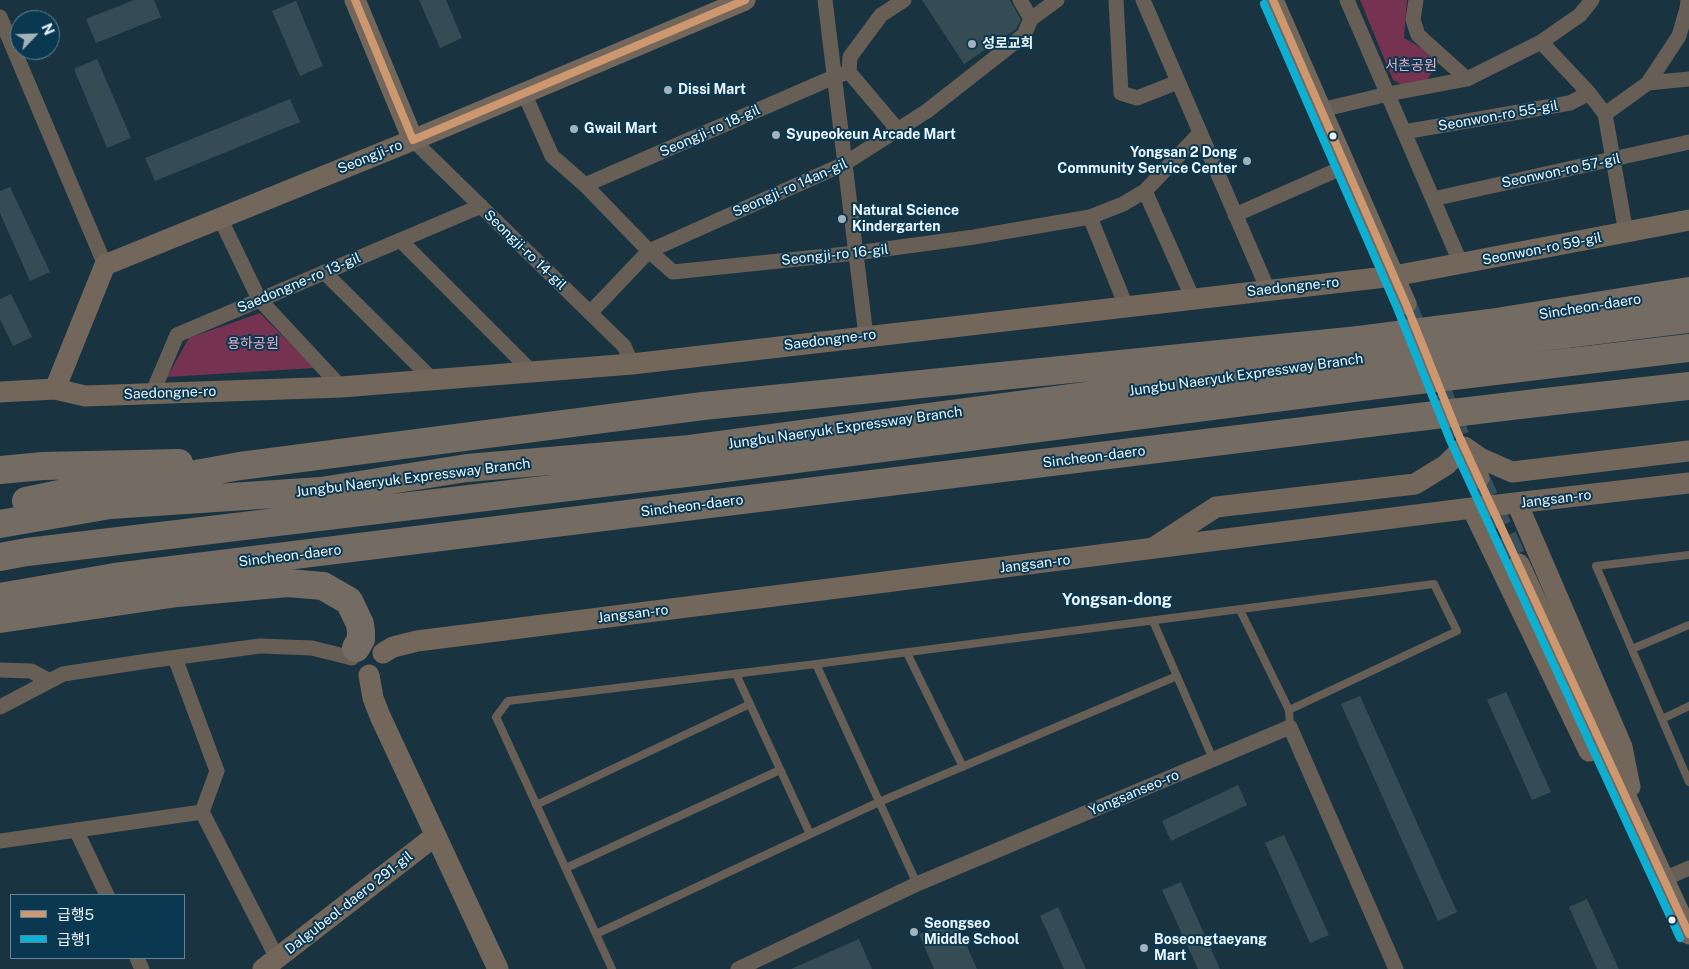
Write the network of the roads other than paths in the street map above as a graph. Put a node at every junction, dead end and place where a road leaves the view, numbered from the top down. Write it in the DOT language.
graph roads {
  1 [pos="355,0"];
  2 [pos="745,0"];
  3 [pos="825,0"];
  4 [pos="904,0"];
  5 [pos="1020,0"];
  6 [pos="1056,0"];
  7 [pos="1116,0"];
  8 [pos="1143,0"];
  9 [pos="1273,0"];
  10 [pos="1347,0"];
  11 [pos="1416,0"];
  12 [pos="1592,0"];
  13 [pos="1685,4"];
  14 [pos="0,17"];
  15 [pos="1031,19"];
  16 [pos="1541,42"];
  17 [pos="849,72"];
  18 [pos="834,77"];
  19 [pos="1689,78"];
  20 [pos="1467,79"];
  21 [pos="1178,82"];
  22 [pos="1648,84"];
  23 [pos="524,93"];
  24 [pos="1388,94"];
  25 [pos="1589,94"];
  26 [pos="1321,110"];
  27 [pos="1605,114"];
  28 [pos="898,130"];
  29 [pos="1404,132"];
  30 [pos="1200,133"];
  31 [pos="413,140"];
  32 [pos="1689,142"];
  33 [pos="1612,160"];
  34 [pos="844,164"];
  35 [pos="1346,166"];
  36 [pos="585,185"];
  37 [pos="1145,191"];
  38 [pos="1433,199"];
  39 [pos="481,206"];
  40 [pos="1235,215"];
  41 [pos="1090,216"];
  42 [pos="220,218"];
  43 [pos="1689,220"];
  44 [pos="1626,233"];
  45 [pos="400,240"];
  46 [pos="649,251"];
  47 [pos="856,253"];
  48 [pos="1461,264"];
  49 [pos="105,265"];
  50 [pos="324,272"];
  51 [pos="1394,276"];
  52 [pos="1268,290"];
  53 [pos="1689,291"];
  54 [pos="260,299"];
  55 [pos="1193,299"];
  56 [pos="1406,304"];
  57 [pos="1126,306"];
  58 [pos="590,313"];
  59 [pos="1689,319"];
  60 [pos="866,336"];
  61 [pos="1689,348"];
  62 [pos="632,364"];
  63 [pos="533,372"];
  64 [pos="433,380"];
  65 [pos="1689,386"];
  66 [pos="341,387"];
  67 [pos="55,389"];
  68 [pos="0,392"];
  69 [pos="152,394"];
  70 [pos="1461,441"];
  71 [pos="1689,451"];
  72 [pos="240,466"];
  73 [pos="0,470"];
  74 [pos="1479,478"];
  75 [pos="1689,483"];
  76 [pos="1517,503"];
  77 [pos="0,506"];
  78 [pos="1472,508"];
  79 [pos="0,524"];
  80 [pos="1152,549"];
  81 [pos="1689,555"];
  82 [pos="0,557"];
  83 [pos="1519,564"];
  84 [pos="0,597"];
  85 [pos="1240,610"];
  86 [pos="0,619"];
  87 [pos="1153,621"];
  88 [pos="1689,625"];
  89 [pos="1632,649"];
  90 [pos="354,653"];
  91 [pos="383,653"];
  92 [pos="907,653"];
  93 [pos="175,658"];
  94 [pos="816,664"];
  95 [pos="0,670"];
  96 [pos="736,674"];
  97 [pos="369,675"];
  98 [pos="1177,676"];
  99 [pos="50,681"];
  100 [pos="750,704"];
  101 [pos="1689,706"];
  102 [pos="0,707"];
  103 [pos="1289,710"];
  104 [pos="1662,719"];
  105 [pos="1290,727"];
  106 [pos="1213,759"];
  107 [pos="963,767"];
  108 [pos="780,770"];
  109 [pos="1689,780"];
  110 [pos="879,802"];
  111 [pos="536,805"];
  112 [pos="202,812"];
  113 [pos="1635,816"];
  114 [pos="76,830"];
  115 [pos="810,834"];
  116 [pos="435,836"];
  117 [pos="0,841"];
  118 [pos="566,868"];
  119 [pos="1689,868"];
  120 [pos="1664,879"];
  121 [pos="917,884"];
  122 [pos="107,894"];
  123 [pos="596,934"];
  124 [pos="1689,934"];
  125 [pos="270,963"];
  126 [pos="498,969"];
  127 [pos="612,969"];
  128 [pos="738,969"];
  129 [pos="1396,969"];
  1 -- 31 [label="street"];
  2 -- 23 [label="street, Seongji-ro"];
  3 -- 18 [label="street"];
  4 -- 17 [label="street"];
  5 -- 15 [label="street"];
  6 -- 15 [label="street, Seongji-ro 14an-gil"];
  7 -- 21 [label="street"];
  8 -- 21 [label="street"];
  9 -- 26 [label="street"];
  10 -- 24 [label="street"];
  11 -- 20 [label="street"];
  12 -- 16 [label="street"];
  13 -- 22 [label="street"];
  14 -- 49 [label="street"];
  15 -- 28 [label="street, Seongji-ro 14an-gil"];
  16 -- 20 [label="street"];
  16 -- 25 [label="street"];
  17 -- 18 [label="street, Seongji-ro 18-gil"];
  17 -- 28 [label="street"];
  18 -- 34 [label="street"];
  18 -- 36 [label="street, Seongji-ro 18-gil"];
  19 -- 22 [label="street"];
  20 -- 24 [label="street"];
  21 -- 30 [label="street"];
  22 -- 27 [label="street"];
  23 -- 31 [label="street, Seongji-ro"];
  23 -- 36 [label="street, Seongji-ro 16-gil"];
  24 -- 26 [label="street"];
  24 -- 29 [label="street"];
  25 -- 27 [label="street"];
  25 -- 29 [label="street, Seonwon-ro 55-gil"];
  26 -- 35 [label="street"];
  27 -- 33 [label="street"];
  28 -- 34 [label="street, Seongji-ro 14an-gil"];
  29 -- 38 [label="street"];
  30 -- 37 [label="street, Seongji-ro 16-gil"];
  30 -- 40 [label="street"];
  31 -- 39 [label="street, Seongji-ro 14-gil"];
  31 -- 42 [label="street, Seongji-ro"];
  32 -- 33 [label="street, Seonwon-ro 57-gil"];
  33 -- 38 [label="street, Seonwon-ro 57-gil"];
  33 -- 44 [label="street"];
  34 -- 46 [label="street, Seongji-ro 14an-gil"];
  34 -- 47 [label="street"];
  35 -- 40 [label="street"];
  35 -- 51 [label="street"];
  36 -- 46 [label="street, Seongji-ro 16-gil"];
  37 -- 41 [label="street, Seongji-ro 16-gil"];
  37 -- 55 [label="street"];
  38 -- 48 [label="street"];
  39 -- 45 [label="street, Saedongne-ro 13-gil"];
  39 -- 58 [label="street, Seongji-ro 14-gil"];
  40 -- 52 [label="street"];
  41 -- 47 [label="street, Seongji-ro 16-gil"];
  41 -- 57 [label="street"];
  42 -- 49 [label="street, Seongji-ro"];
  42 -- 54 [label="street"];
  43 -- 44 [label="street, Seonwon-ro 59-gil"];
  44 -- 48 [label="street, Seonwon-ro 59-gil"];
  45 -- 50 [label="street, Saedongne-ro 13-gil"];
  45 -- 63 [label="street"];
  46 -- 47 [label="street, Seongji-ro 16-gil"];
  46 -- 58 [label="street, Seongji-ro 14an-gil"];
  47 -- 60 [label="street"];
  48 -- 51 [label="street, Seonwon-ro 59-gil"];
  49 -- 67 [label="street"];
  50 -- 54 [label="street, Saedongne-ro 13-gil"];
  50 -- 64 [label="street"];
  51 -- 52 [label="street, Saedongne-ro"];
  51 -- 56 [label="street"];
  52 -- 55 [label="street, Saedongne-ro"];
  53 -- 72 [label="highway, Sincheon-daero, bridge"];
  54 -- 66 [label="street"];
  54 -- 69 [label="street, Saedongne-ro 13-gil"];
  55 -- 57 [label="street, Saedongne-ro"];
  57 -- 60 [label="street, Saedongne-ro"];
  58 -- 62 [label="street, Seongji-ro 14-gil"];
  59 -- 79 [label="highway, Jungbu Naeryuk Expressway Branch"];
  60 -- 62 [label="street, Saedongne-ro"];
  61 -- 82 [label="highway, Jungbu Naeryuk Expressway Branch"];
  62 -- 63 [label="street, Saedongne-ro"];
  63 -- 64 [label="street, Saedongne-ro"];
  64 -- 66 [label="street, Saedongne-ro"];
  65 -- 84 [label="highway, Sincheon-daero, bridge"];
  66 -- 69 [label="street, Saedongne-ro"];
  67 -- 68 [label="street, Saedongne-ro"];
  67 -- 69 [label="street, Saedongne-ro"];
  70 -- 71 [label="street"];
  70 -- 74 [label="street"];
  70 -- 80 [label="street"];
  72 -- 73 [label="highway"];
  72 -- 77 [label="highway"];
  75 -- 76 [label="street, Jangsan-ro"];
  76 -- 78 [label="street, Jangsan-ro"];
  76 -- 113 [label="street"];
  78 -- 80 [label="street, Jangsan-ro"];
  78 -- 113 [label="street"];
  80 -- 91 [label="street, Jangsan-ro"];
  81 -- 89 [label="lane"];
  83 -- 113 [label="street"];
  85 -- 87 [label="lane"];
  85 -- 103 [label="lane"];
  85 -- 103 [label="lane"];
  86 -- 90 [label="highway"];
  87 -- 92 [label="lane"];
  87 -- 98 [label="lane"];
  88 -- 89 [label="lane"];
  89 -- 104 [label="lane"];
  90 -- 91 [label="street"];
  90 -- 93 [label="street"];
  90 -- 97 [label="street"];
  91 -- 97 [label="street"];
  92 -- 94 [label="lane"];
  92 -- 107 [label="lane"];
  93 -- 99 [label="street"];
  93 -- 112 [label="street"];
  94 -- 96 [label="lane"];
  94 -- 110 [label="lane"];
  95 -- 99 [label="street"];
  96 -- 100 [label="lane"];
  96 -- 111 [label="lane"];
  97 -- 116 [label="street"];
  98 -- 106 [label="lane"];
  98 -- 107 [label="lane"];
  99 -- 102 [label="street"];
  100 -- 108 [label="lane"];
  100 -- 111 [label="lane"];
  101 -- 104 [label="lane"];
  103 -- 105 [label="lane"];
  104 -- 109 [label="lane"];
  105 -- 106 [label="street, Yongsanseo-ro"];
  105 -- 129 [label="street"];
  106 -- 121 [label="street, Yongsanseo-ro"];
  107 -- 110 [label="lane"];
  108 -- 115 [label="lane"];
  108 -- 118 [label="lane"];
  110 -- 115 [label="lane"];
  110 -- 121 [label="lane"];
  111 -- 118 [label="lane"];
  112 -- 114 [label="street"];
  112 -- 125 [label="street"];
  113 -- 120 [label="street"];
  114 -- 117 [label="street"];
  114 -- 122 [label="street"];
  115 -- 123 [label="lane"];
  116 -- 125 [label="street, Dalgubeol-daero 291-gil"];
  116 -- 126 [label="street"];
  118 -- 123 [label="lane"];
  119 -- 120 [label="street"];
  120 -- 124 [label="street"];
  121 -- 128 [label="street, Yongsanseo-ro"];
  123 -- 127 [label="lane"];
}
